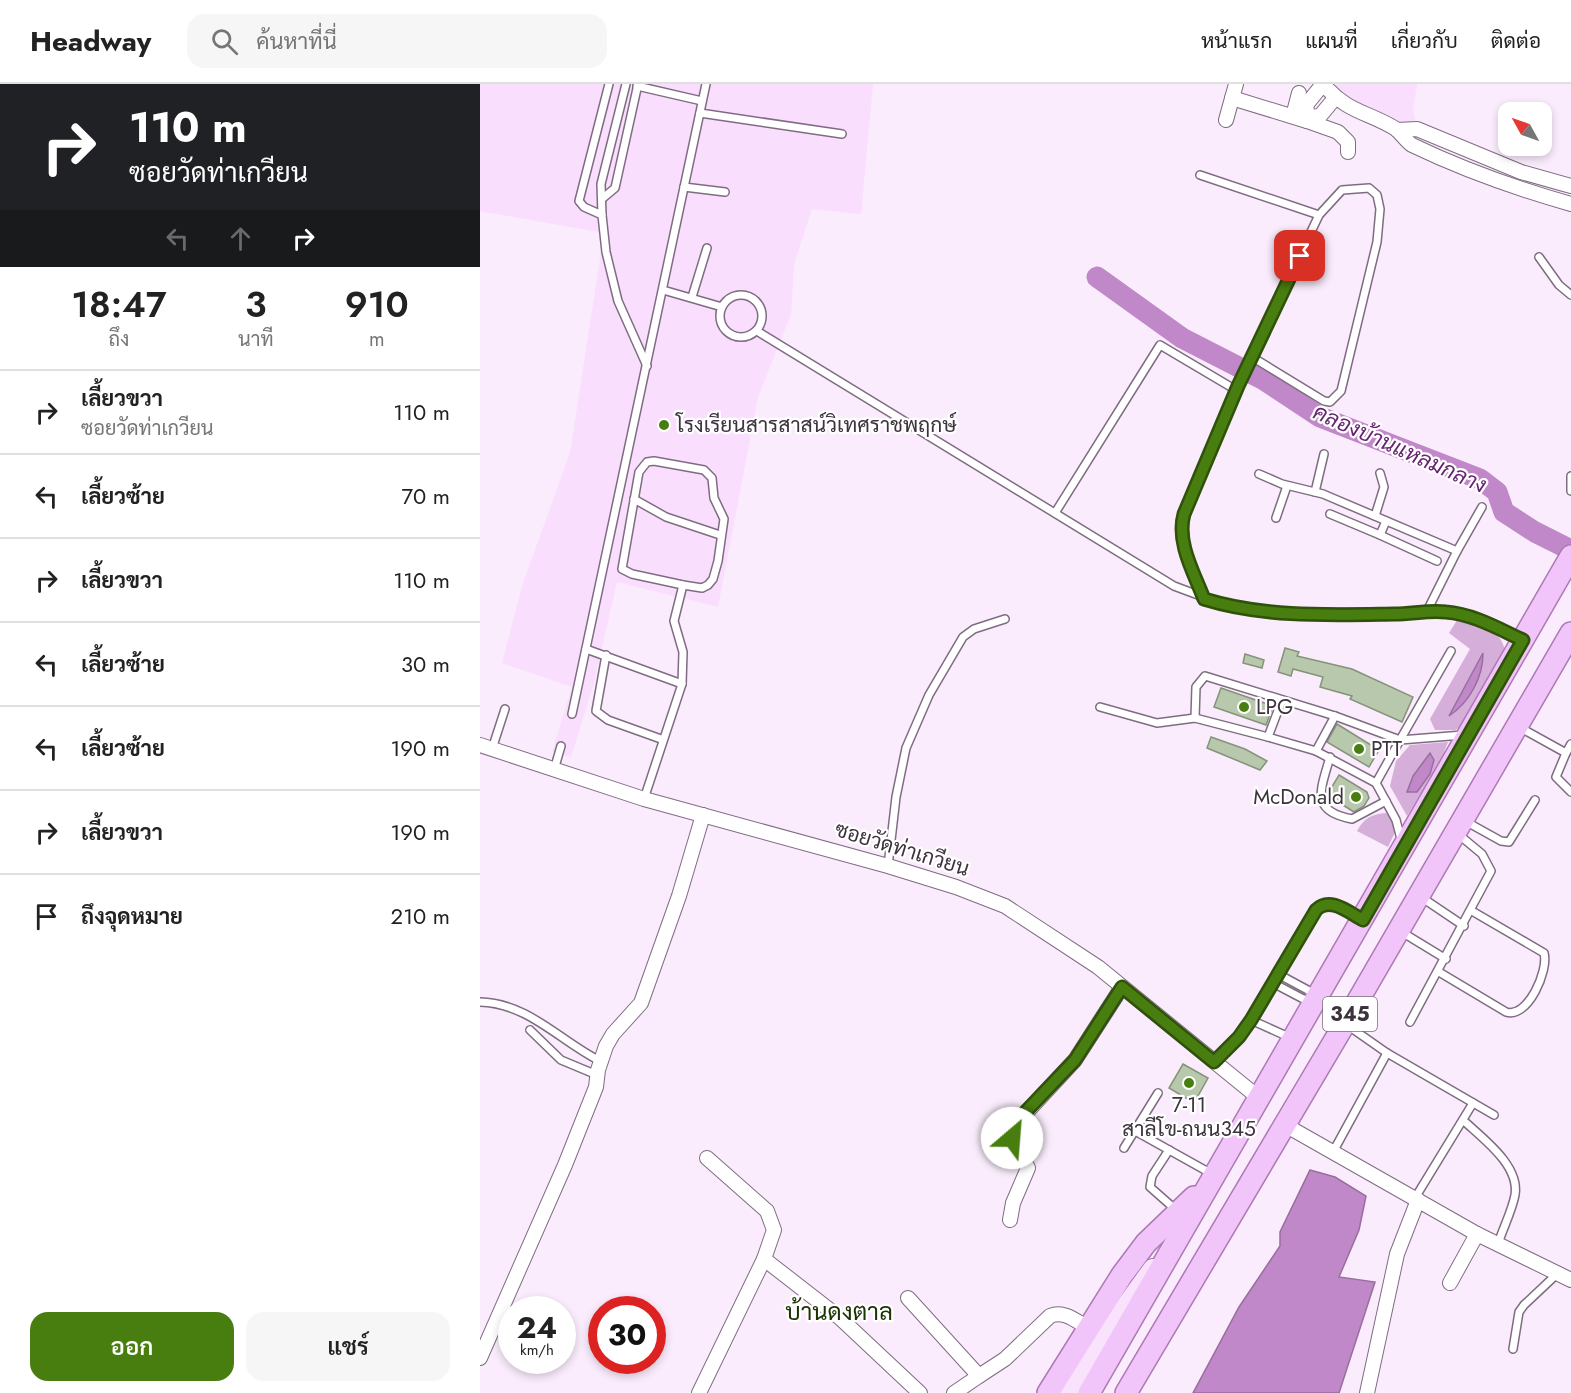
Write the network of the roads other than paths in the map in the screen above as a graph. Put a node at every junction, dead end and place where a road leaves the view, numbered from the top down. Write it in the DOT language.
graph roads {
  1 [pos="609,84"];
  2 [pos="626,84"];
  3 [pos="706,84"];
  4 [pos="1323,84"];
  5 [pos="637,85"];
  6 [pos="1234,91"];
  7 [pos="1299,93"];
  8 [pos="1335,98"];
  9 [pos="702,101"];
  10 [pos="700,113"];
  11 [pos="1293,117"];
  12 [pos="1307,119"];
  13 [pos="1226,120"];
  14 [pos="1396,130"];
  15 [pos="842,134"];
  16 [pos="1348,152"];
  17 [pos="1521,172"];
  18 [pos="1200,175"];
  19 [pos="1571,186"];
  20 [pos="684,187"];
  21 [pos="1515,187"];
  22 [pos="725,192"];
  23 [pos="603,198"];
  24 [pos="1571,204"];
  25 [pos="602,215"];
  26 [pos="1319,215"];
  27 [pos="707,248"];
  28 [pos="1539,257"];
  29 [pos="663,290"];
  30 [pos="1571,295"];
  31 [pos="692,297"];
  32 [pos="722,307"];
  33 [pos="757,331"];
  34 [pos="1251,360"];
  35 [pos="647,366"];
  36 [pos="1237,388"];
  37 [pos="1324,454"];
  38 [pos="1380,473"];
  39 [pos="1259,474"];
  40 [pos="1571,476"];
  41 [pos="1287,486"];
  42 [pos="1571,491"];
  43 [pos="1315,492"];
  44 [pos="634,499"];
  45 [pos="1482,507"];
  46 [pos="1055,513"];
  47 [pos="1330,514"];
  48 [pos="1375,516"];
  49 [pos="1276,518"];
  50 [pos="1386,521"];
  51 [pos="720,535"];
  52 [pos="1380,536"];
  53 [pos="1457,552"];
  54 [pos="1569,559"];
  55 [pos="1437,561"];
  56 [pos="683,585"];
  57 [pos="1204,599"];
  58 [pos="1427,611"];
  59 [pos="1005,618"];
  60 [pos="1571,634"];
  61 [pos="1523,640"];
  62 [pos="586,649"];
  63 [pos="1451,651"];
  64 [pos="606,656"];
  65 [pos="682,684"];
  66 [pos="1282,700"];
  67 [pos="1100,707"];
  68 [pos="505,709"];
  69 [pos="572,714"];
  70 [pos="1335,716"];
  71 [pos="1195,718"];
  72 [pos="1517,726"];
  73 [pos="1469,734"];
  74 [pos="1268,737"];
  75 [pos="662,739"];
  76 [pos="1400,740"];
  77 [pos="1571,744"];
  78 [pos="561,746"];
  79 [pos="486,747"];
  80 [pos="1316,751"];
  81 [pos="1566,753"];
  82 [pos="1330,758"];
  83 [pos="554,770"];
  84 [pos="1376,783"];
  85 [pos="1570,791"];
  86 [pos="644,799"];
  87 [pos="1535,800"];
  88 [pos="1386,801"];
  89 [pos="703,815"];
  90 [pos="1459,826"];
  91 [pos="1404,848"];
  92 [pos="888,866"];
  93 [pos="1418,895"];
  94 [pos="1472,911"];
  95 [pos="1363,920"];
  96 [pos="1464,926"];
  97 [pos="1398,929"];
  98 [pos="1446,959"];
  99 [pos="1439,972"];
  100 [pos="1278,974"];
  101 [pos="1273,983"];
  102 [pos="1122,987"];
  103 [pos="1316,1000"];
  104 [pos="480,1002"];
  105 [pos="1251,1020"];
  106 [pos="1410,1022"];
  107 [pos="1345,1023"];
  108 [pos="530,1030"];
  109 [pos="1294,1039"];
  110 [pos="1387,1053"];
  111 [pos="1214,1062"];
  112 [pos="599,1068"];
  113 [pos="1158,1093"];
  114 [pos="1259,1098"];
  115 [pos="1473,1103"];
  116 [pos="1494,1115"];
  117 [pos="1463,1120"];
  118 [pos="1285,1125"];
  119 [pos="1135,1131"];
  120 [pos="1124,1148"];
  121 [pos="1168,1150"];
  122 [pos="1333,1152"];
  123 [pos="707,1158"];
  124 [pos="1212,1179"];
  125 [pos="1416,1199"];
  126 [pos="1178,1211"];
  127 [pos="1010,1220"];
  128 [pos="1477,1234"];
  129 [pos="1175,1242"];
  130 [pos="1498,1244"];
  131 [pos="764,1259"];
  132 [pos="1567,1274"];
  133 [pos="1194,1277"];
  134 [pos="1450,1283"];
  135 [pos="908,1298"];
  136 [pos="1088,1328"];
  137 [pos="1513,1349"];
  138 [pos="480,1358"];
  139 [pos="979,1376"];
  140 [pos="699,1393"];
  141 [pos="920,1393"];
  142 [pos="954,1393"];
  143 [pos="1048,1393"];
  144 [pos="1068,1393"];
  145 [pos="1089,1393"];
  146 [pos="1126,1393"];
  147 [pos="1140,1393"];
  148 [pos="1367,1393"];
  1 -- 25 [label="lane"];
  2 -- 23 [label="lane"];
  3 -- 9 [label="lane"];
  4 -- 8 [label="street"];
  4 -- 12 [label="street"];
  5 -- 9 [label="lane"];
  5 -- 23 [label="lane"];
  6 -- 11 [label="street"];
  6 -- 13 [label="street"];
  7 -- 11 [label="street"];
  8 -- 12 [label="street"];
  8 -- 14 [label="street"];
  9 -- 10 [label="lane"];
  10 -- 15 [label="lane"];
  10 -- 20 [label="lane"];
  11 -- 12 [label="street"];
  12 -- 16 [label="street"];
  14 -- 17 [label="street"];
  14 -- 21 [label="street"];
  17 -- 19 [label="street"];
  17 -- 21 [label="street"];
  18 -- 26 [label="lane"];
  20 -- 22 [label="lane"];
  20 -- 29 [label="lane"];
  21 -- 24 [label="street"];
  23 -- 25 [label="lane"];
  25 -- 35 [label="lane"];
  26 -- 34 [label="lane"];
  26 -- 34 [label="lane"];
  27 -- 31 [label="lane"];
  28 -- 30 [label="lane"];
  29 -- 31 [label="lane"];
  29 -- 35 [label="lane"];
  31 -- 32 [label="lane"];
  32 -- 33 [label="lane"];
  32 -- 33 [label="lane"];
  33 -- 46 [label="lane"];
  34 -- 36 [label="lane"];
  35 -- 62 [label="lane"];
  36 -- 46 [label="lane"];
  36 -- 57 [label="lane"];
  37 -- 43 [label="lane"];
  38 -- 48 [label="lane"];
  39 -- 41 [label="lane"];
  40 -- 42 [label="lane"];
  41 -- 43 [label="lane"];
  41 -- 49 [label="lane"];
  43 -- 48 [label="lane"];
  44 -- 51 [label="lane"];
  44 -- 51 [label="lane"];
  44 -- 56 [label="lane"];
  45 -- 53 [label="lane"];
  46 -- 57 [label="lane"];
  47 -- 52 [label="lane"];
  48 -- 50 [label="lane"];
  50 -- 52 [label="lane"];
  50 -- 53 [label="lane"];
  51 -- 56 [label="lane"];
  52 -- 55 [label="lane"];
  53 -- 58 [label="lane"];
  54 -- 61 [label="main road, 345"];
  56 -- 65 [label="lane"];
  57 -- 58 [label="lane"];
  58 -- 61 [label="lane"];
  59 -- 92 [label="lane"];
  60 -- 72 [label="main road, 345"];
  61 -- 73 [label="main road, 345"];
  62 -- 64 [label="lane"];
  62 -- 69 [label="lane"];
  63 -- 76 [label="lane"];
  64 -- 65 [label="lane"];
  64 -- 75 [label="lane"];
  65 -- 75 [label="lane"];
  66 -- 70 [label="lane"];
  66 -- 71 [label="lane"];
  66 -- 74 [label="lane"];
  67 -- 71 [label="lane"];
  68 -- 79 [label="lane"];
  70 -- 76 [label="lane"];
  70 -- 80 [label="lane"];
  71 -- 74 [label="lane"];
  72 -- 81 [label="lane"];
  72 -- 90 [label="main road, 345"];
  73 -- 76 [label="lane"];
  73 -- 91 [label="main road, 345"];
  74 -- 80 [label="lane"];
  75 -- 86 [label="lane"];
  76 -- 84 [label="lane"];
  77 -- 81 [label="lane"];
  78 -- 83 [label="lane"];
  79 -- 83 [label="street, ซอยวัดท่าเกวียน"];
  80 -- 82 [label="lane"];
  81 -- 85 [label="lane"];
  82 -- 84 [label="lane"];
  82 -- 88 [label="lane"];
  83 -- 86 [label="street, ซอยวัดท่าเกวียน"];
  84 -- 88 [label="lane"];
  86 -- 89 [label="street, ซอยวัดท่าเกวียน"];
  87 -- 90 [label="lane"];
  88 -- 91 [label="lane"];
  89 -- 92 [label="street, ซอยวัดท่าเกวียน"];
  89 -- 112 [label="street"];
  90 -- 93 [label="main road, 345"];
  90 -- 94 [label="lane"];
  91 -- 95 [label="main road, 345"];
  92 -- 102 [label="street, ซอยวัดท่าเกวียน"];
  93 -- 96 [label="lane"];
  93 -- 97 [label="main road, 345"];
  94 -- 96 [label="lane"];
  94 -- 99 [label="lane"];
  95 -- 100 [label="lane"];
  95 -- 103 [label="main road, 345"];
  96 -- 98 [label="lane"];
  97 -- 98 [label="lane"];
  97 -- 107 [label="main road, 345"];
  98 -- 99 [label="lane"];
  99 -- 106 [label="lane"];
  100 -- 101 [label="lane"];
  100 -- 103 [label="lane"];
  101 -- 103 [label="lane"];
  101 -- 105 [label="lane"];
  102 -- 111 [label="street, ซอยวัดท่าเกวียน"];
  102 -- 127 [label="street"];
  103 -- 109 [label="main road, 345"];
  104 -- 112 [label="lane"];
  105 -- 109 [label="lane"];
  105 -- 111 [label="lane"];
  107 -- 110 [label="lane"];
  107 -- 118 [label="main road, 345"];
  108 -- 112 [label="lane"];
  109 -- 114 [label="main road, 345"];
  110 -- 115 [label="lane"];
  110 -- 122 [label="lane"];
  111 -- 114 [label="street, ซอยวัดท่าเกวียน"];
  112 -- 138 [label="street"];
  113 -- 119 [label="lane"];
  114 -- 124 [label="main road, 345"];
  115 -- 116 [label="lane"];
  115 -- 117 [label="lane"];
  117 -- 125 [label="lane"];
  117 -- 130 [label="lane"];
  118 -- 122 [label="street"];
  118 -- 133 [label="main road, 345"];
  119 -- 120 [label="lane"];
  119 -- 121 [label="lane"];
  121 -- 124 [label="lane"];
  121 -- 126 [label="lane"];
  122 -- 125 [label="street"];
  123 -- 131 [label="street"];
  124 -- 126 [label="main road"];
  124 -- 129 [label="main road, 345"];
  125 -- 128 [label="street"];
  125 -- 148 [label="street"];
  126 -- 136 [label="main road"];
  128 -- 130 [label="street"];
  128 -- 134 [label="street"];
  129 -- 144 [label="main road, 345"];
  129 -- 145 [label="main road, 345"];
  130 -- 132 [label="street"];
  131 -- 140 [label="street"];
  131 -- 141 [label="street"];
  132 -- 137 [label="lane"];
  133 -- 146 [label="main road, 345"];
  133 -- 147 [label="main road"];
  135 -- 139 [label="street"];
  136 -- 139 [label="street"];
  136 -- 143 [label="main road"];
  139 -- 142 [label="street"];
}
